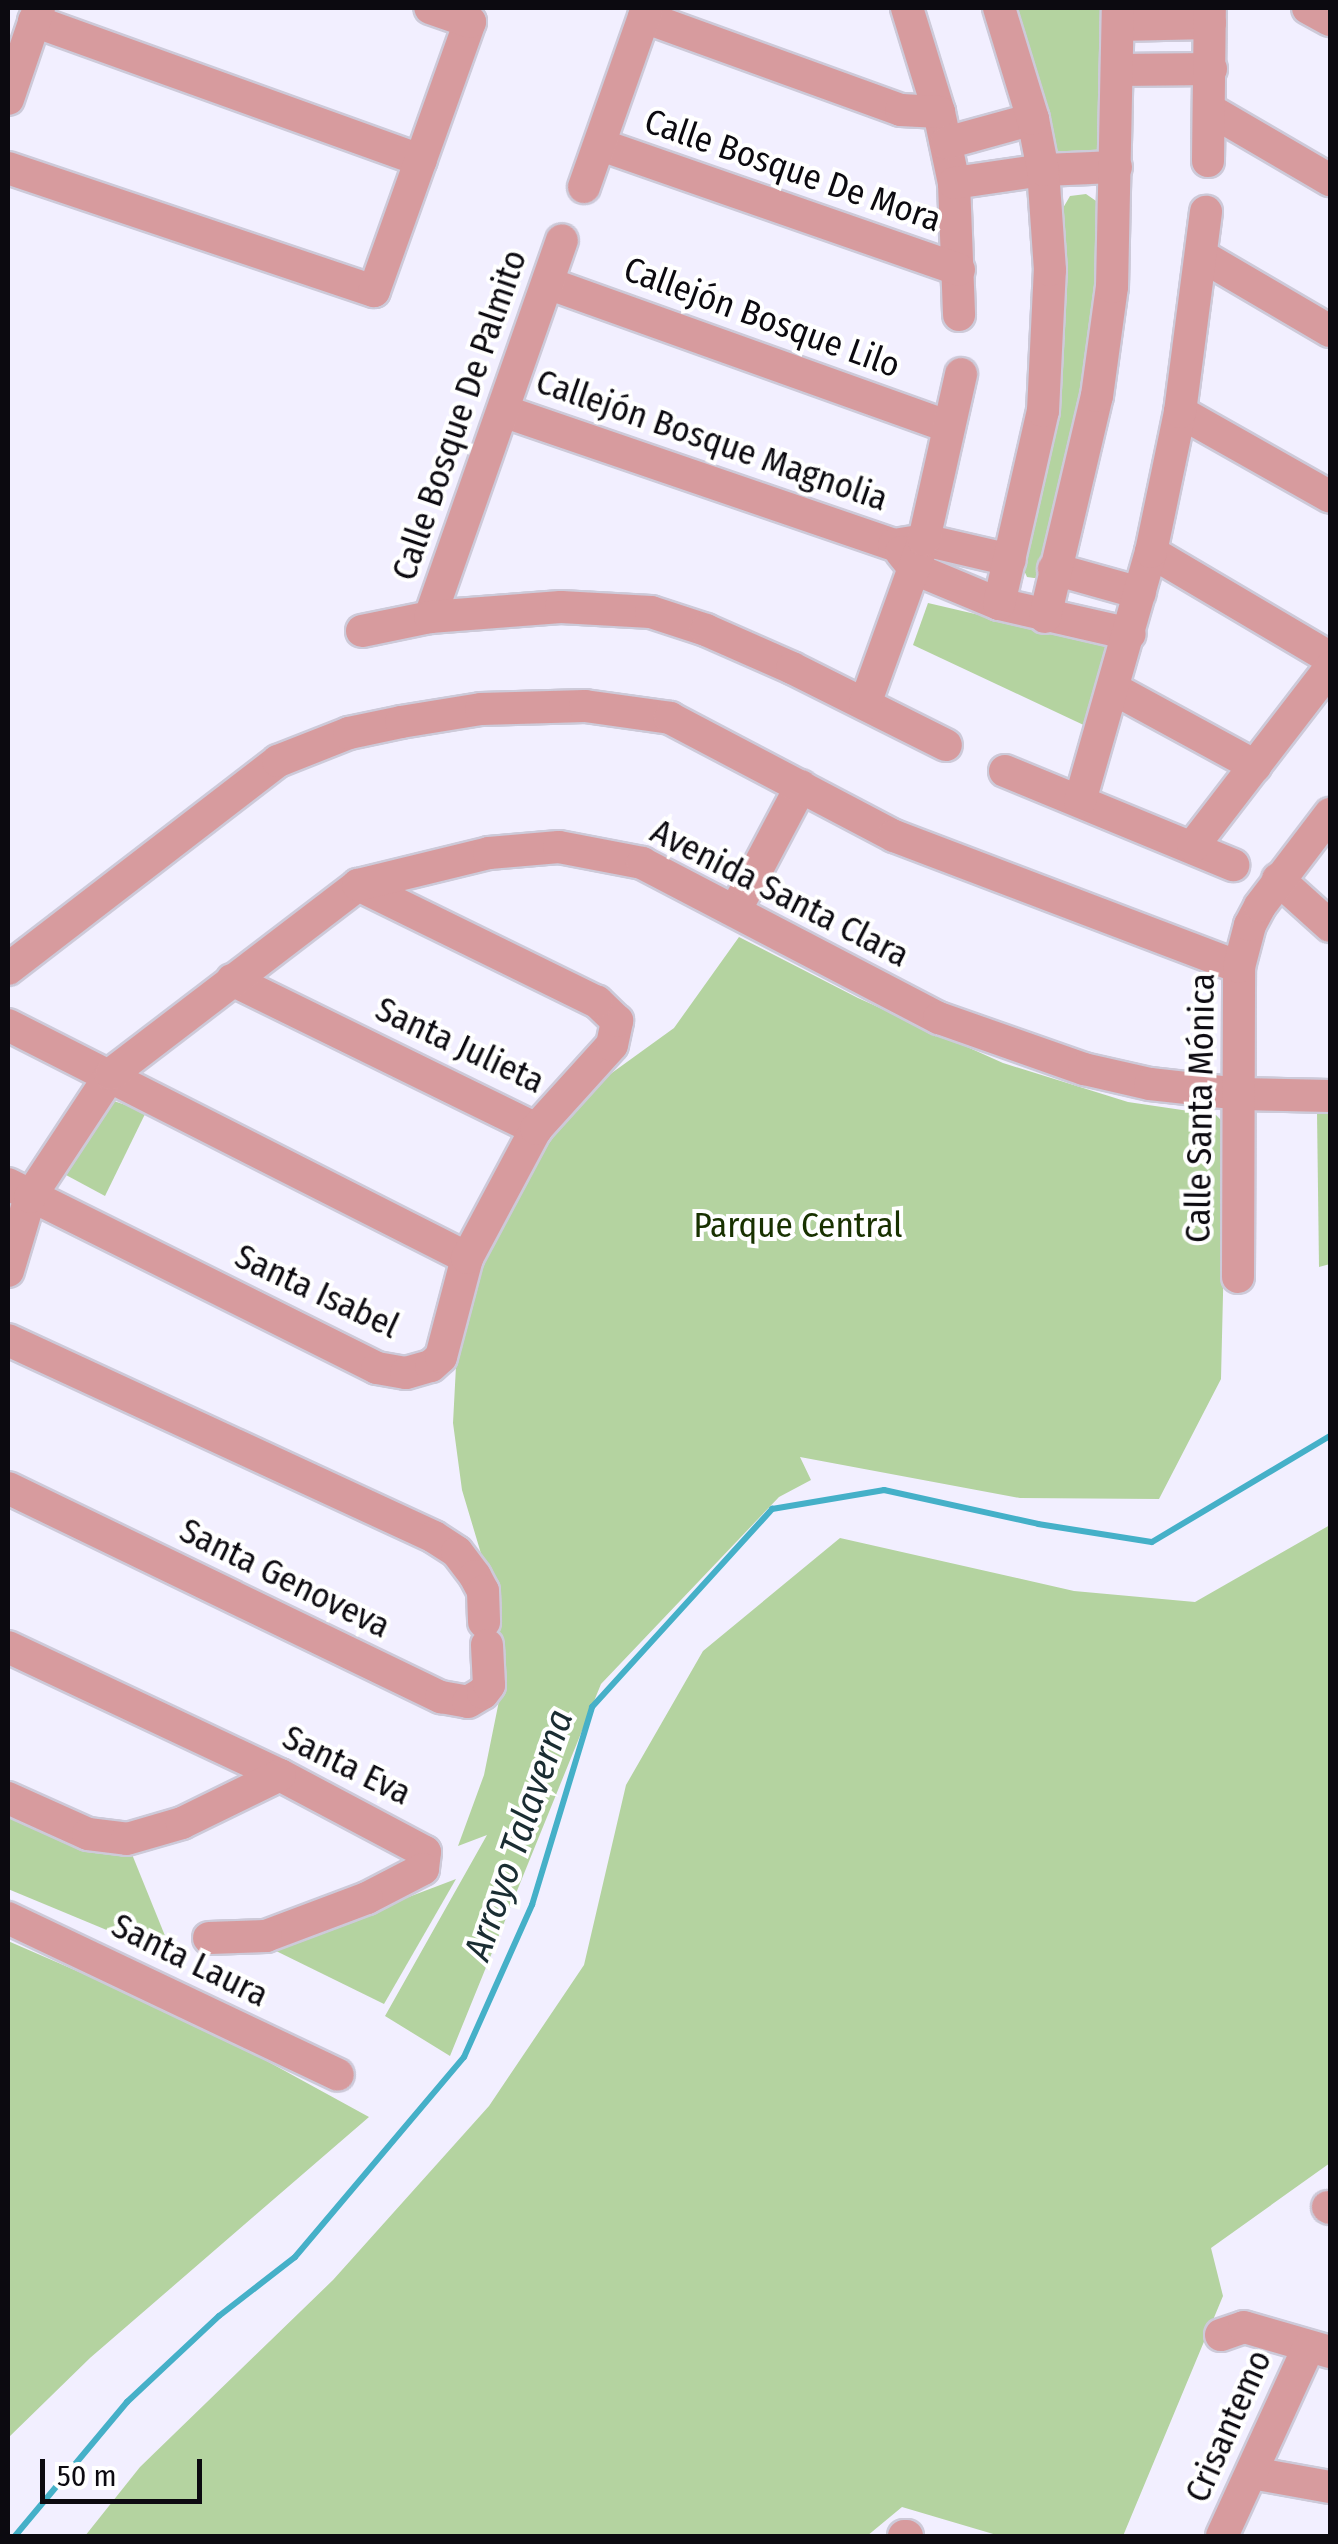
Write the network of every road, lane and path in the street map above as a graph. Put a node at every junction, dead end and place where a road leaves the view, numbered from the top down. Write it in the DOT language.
graph roads {
  1 [pos="430,8"];
  2 [pos="907,8"];
  3 [pos="999,8"];
  4 [pos="1308,8"];
  5 [pos="645,12"];
  6 [pos="36,14"];
  7 [pos="1210,15"];
  8 [pos="1118,16"];
  9 [pos="1330,20"];
  10 [pos="1211,69"];
  11 [pos="1118,70"];
  12 [pos="8,99"];
  13 [pos="1210,110"];
  14 [pos="1033,119"];
  15 [pos="943,127"];
  16 [pos="601,145"];
  17 [pos="421,160"];
  18 [pos="1208,161"];
  19 [pos="1116,167"];
  20 [pos="8,168"];
  21 [pos="1043,170"];
  22 [pos="1330,180"];
  23 [pos="954,183"];
  24 [pos="584,187"];
  25 [pos="1206,212"];
  26 [pos="562,240"];
  27 [pos="1202,256"];
  28 [pos="959,270"];
  29 [pos="550,284"];
  30 [pos="960,315"];
  31 [pos="1330,331"];
  32 [pos="961,374"];
  33 [pos="503,411"];
  34 [pos="1180,412"];
  35 [pos="947,426"];
  36 [pos="1330,498"];
  37 [pos="911,552"];
  38 [pos="1151,552"];
  39 [pos="1010,560"];
  40 [pos="1054,570"];
  41 [pos="1140,594"];
  42 [pos="999,604"];
  43 [pos="430,617"];
  44 [pos="1045,617"];
  45 [pos="362,632"];
  46 [pos="1130,634"];
  47 [pos="1330,658"];
  48 [pos="1330,668"];
  49 [pos="1114,689"];
  50 [pos="865,704"];
  51 [pos="946,745"];
  52 [pos="1255,766"];
  53 [pos="1005,771"];
  54 [pos="801,786"];
  55 [pos="1080,801"];
  56 [pos="1330,814"];
  57 [pos="1193,846"];
  58 [pos="1234,865"];
  59 [pos="1278,879"];
  60 [pos="358,884"];
  61 [pos="736,909"];
  62 [pos="1330,926"];
  63 [pos="1239,967"];
  64 [pos="8,970"];
  65 [pos="232,980"];
  66 [pos="8,1024"];
  67 [pos="112,1074"];
  68 [pos="1241,1094"];
  69 [pos="1330,1096"];
  70 [pos="536,1129"];
  71 [pos="19,1190"];
  72 [pos="467,1258"];
  73 [pos="8,1270"];
  74 [pos="1238,1277"];
  75 [pos="8,1340"];
  76 [pos="8,1488"];
  77 [pos="8,1647"];
  78 [pos="280,1776"];
  79 [pos="8,1798"];
  80 [pos="8,1918"];
  81 [pos="209,1938"];
  82 [pos="338,2075"];
  83 [pos="1220,2335"];
  84 [pos="1319,2350"];
  85 [pos="1252,2472"];
  86 [pos="1330,2487"];
  87 [pos="1222,2536"];
  1 -- 17 [label="street"];
  2 -- 15 [label="street"];
  3 -- 14 [label="street"];
  4 -- 9 [label="street"];
  5 -- 15 [label="street"];
  5 -- 16 [label="street"];
  6 -- 12 [label="street"];
  6 -- 17 [label="street"];
  7 -- 8 [label="street"];
  7 -- 10 [label="street"];
  8 -- 11 [label="street"];
  10 -- 11 [label="street"];
  10 -- 13 [label="street"];
  11 -- 19 [label="street"];
  13 -- 18 [label="street"];
  13 -- 22 [label="street"];
  14 -- 15 [label="street"];
  14 -- 21 [label="street"];
  15 -- 23 [label="street"];
  16 -- 24 [label="street"];
  16 -- 28 [label="street, Calle Bosque De Mora"];
  17 -- 20 [label="street"];
  19 -- 21 [label="street"];
  19 -- 40 [label="street"];
  21 -- 23 [label="street"];
  21 -- 39 [label="street"];
  23 -- 28 [label="street"];
  25 -- 27 [label="street"];
  26 -- 29 [label="street, Calle Bosque De Palmito"];
  27 -- 31 [label="street"];
  27 -- 34 [label="street"];
  28 -- 30 [label="street"];
  29 -- 33 [label="street, Calle Bosque De Palmito"];
  29 -- 35 [label="street, Callejón Bosque Lilo"];
  32 -- 35 [label="street"];
  33 -- 37 [label="street, Callejón Bosque Magnolia"];
  33 -- 43 [label="street, Calle Bosque De Palmito"];
  34 -- 36 [label="street"];
  34 -- 38 [label="street"];
  35 -- 37 [label="street"];
  37 -- 39 [label="street"];
  37 -- 42 [label="street"];
  37 -- 50 [label="street"];
  38 -- 41 [label="street"];
  38 -- 47 [label="street"];
  39 -- 42 [label="street"];
  40 -- 41 [label="street"];
  40 -- 44 [label="street"];
  41 -- 46 [label="street"];
  42 -- 44 [label="street"];
  43 -- 45 [label="street"];
  43 -- 50 [label="street"];
  44 -- 46 [label="street"];
  46 -- 49 [label="street"];
  48 -- 52 [label="street"];
  49 -- 52 [label="street"];
  49 -- 55 [label="street"];
  50 -- 51 [label="street"];
  52 -- 57 [label="street"];
  53 -- 55 [label="street"];
  54 -- 61 [label="street"];
  54 -- 63 [label="street"];
  54 -- 64 [label="street"];
  55 -- 57 [label="street"];
  56 -- 59 [label="street, Calle Santa Mónica"];
  57 -- 58 [label="street"];
  59 -- 62 [label="street"];
  59 -- 63 [label="street, Calle Santa Mónica"];
  60 -- 61 [label="street, Avenida Santa Clara"];
  60 -- 65 [label="street, Avenida Santa Clara"];
  60 -- 70 [label="street, Santa Julieta"];
  61 -- 68 [label="street, Avenida Santa Clara"];
  63 -- 68 [label="street, Calle Santa Mónica"];
  65 -- 67 [label="street, Avenida Santa Clara"];
  65 -- 70 [label="street, Santa Julieta"];
  66 -- 67 [label="street"];
  67 -- 71 [label="street, Avenida Santa Clara"];
  67 -- 72 [label="street"];
  68 -- 69 [label="street, Avenida Santa Clara"];
  68 -- 74 [label="street, Calle Santa Mónica"];
  70 -- 72 [label="street"];
  71 -- 72 [label="street, Santa Isabel"];
  71 -- 73 [label="street, Avenida Santa Clara"];
  75 -- 76 [label="street, Santa Genoveva"];
  77 -- 78 [label="street, Santa Eva"];
  78 -- 79 [label="street"];
  78 -- 81 [label="street, Santa Eva"];
  80 -- 82 [label="street, Santa Laura"];
  83 -- 84 [label="street"];
  84 -- 85 [label="street, Crisantemo"];
  85 -- 86 [label="street"];
  85 -- 87 [label="street, Crisantemo"];
}
